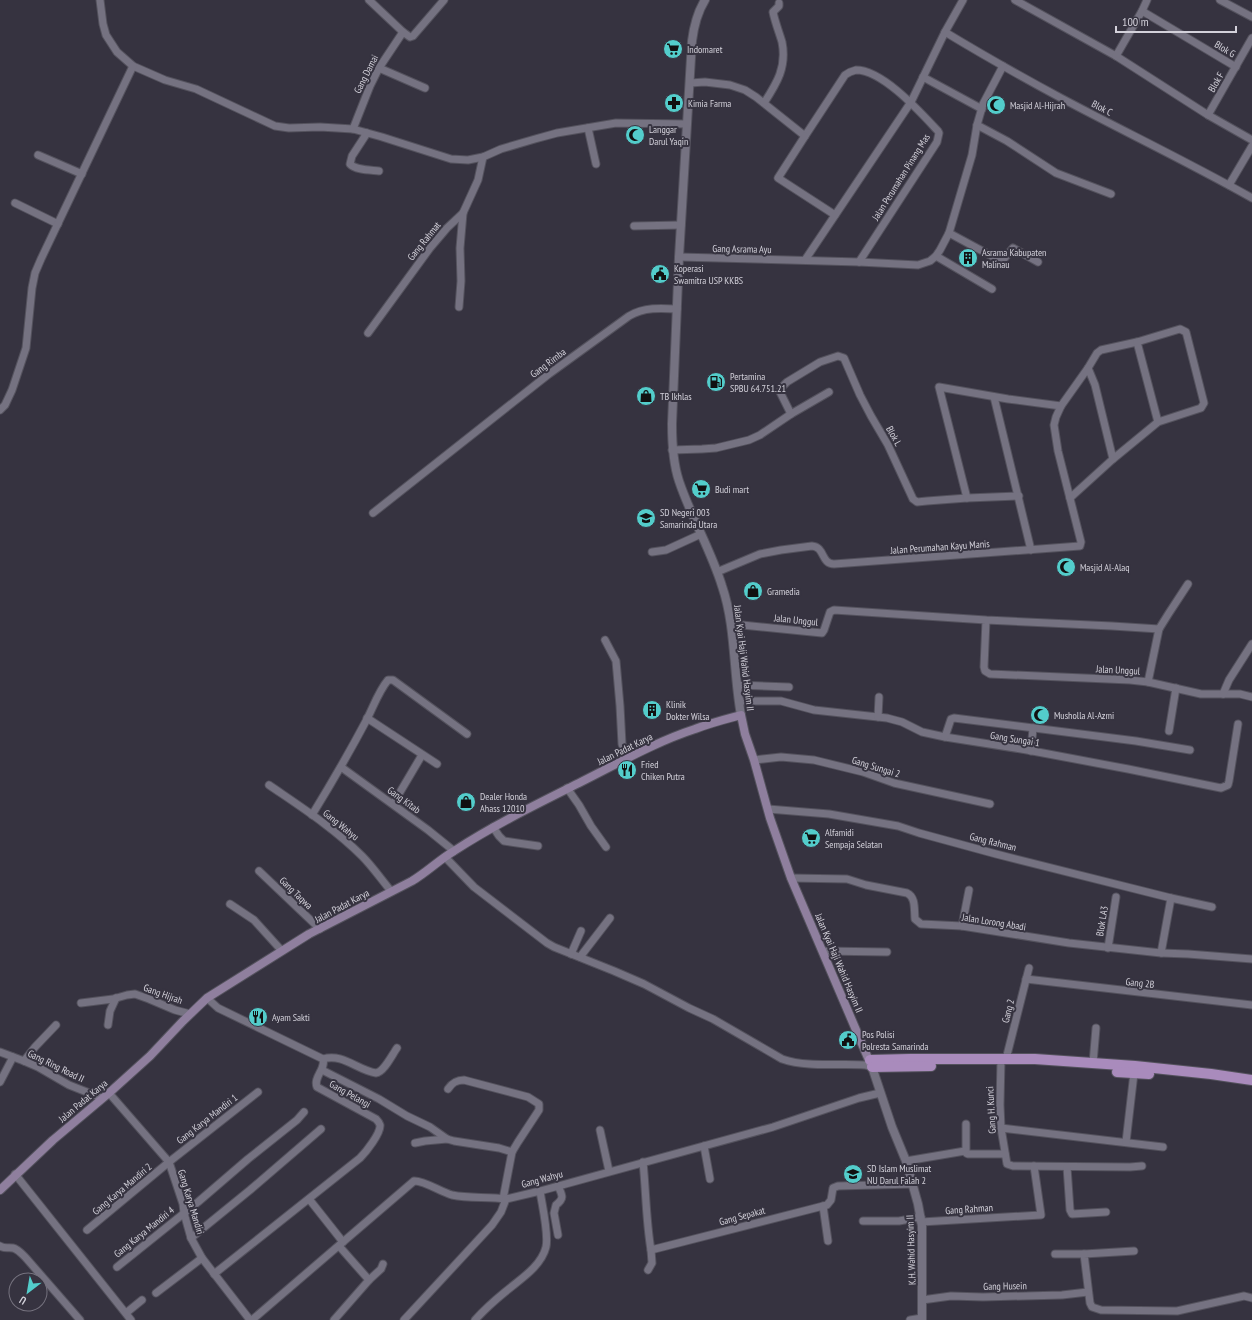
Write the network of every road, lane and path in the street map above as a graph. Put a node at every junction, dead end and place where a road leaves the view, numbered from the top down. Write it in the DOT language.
graph roads {
  1 [pos="100,0"];
  2 [pos="370,0"];
  3 [pos="444,0"];
  4 [pos="706,0"];
  5 [pos="963,0"];
  6 [pos="1015,0"];
  7 [pos="1147,0"];
  8 [pos="1220,0"];
  9 [pos="779,3"];
  10 [pos="1142,11"];
  11 [pos="1252,17"];
  12 [pos="404,32"];
  13 [pos="945,32"];
  14 [pos="1252,38"];
  15 [pos="1116,56"];
  16 [pos="133,66"];
  17 [pos="1003,66"];
  18 [pos="1236,67"];
  19 [pos="379,68"];
  20 [pos="923,78"];
  21 [pos="690,83"];
  22 [pos="425,88"];
  23 [pos="911,102"];
  24 [pos="764,103"];
  25 [pos="982,110"];
  26 [pos="1208,115"];
  27 [pos="687,124"];
  28 [pos="977,125"];
  29 [pos="588,128"];
  30 [pos="353,129"];
  31 [pos="367,133"];
  32 [pos="805,136"];
  33 [pos="1252,140"];
  34 [pos="1252,146"];
  35 [pos="38,155"];
  36 [pos="483,157"];
  37 [pos="596,164"];
  38 [pos="379,171"];
  39 [pos="82,174"];
  40 [pos="1229,185"];
  41 [pos="1111,194"];
  42 [pos="1252,198"];
  43 [pos="15,203"];
  44 [pos="463,213"];
  45 [pos="835,215"];
  46 [pos="58,224"];
  47 [pos="681,225"];
  48 [pos="634,226"];
  49 [pos="949,233"];
  50 [pos="936,256"];
  51 [pos="679,257"];
  52 [pos="805,260"];
  53 [pos="859,262"];
  54 [pos="1038,262"];
  55 [pos="992,289"];
  56 [pos="459,307"];
  57 [pos="678,309"];
  58 [pos="368,333"];
  59 [pos="1137,342"];
  60 [pos="1088,368"];
  61 [pos="829,392"];
  62 [pos="994,397"];
  63 [pos="1061,406"];
  64 [pos="0,410"];
  65 [pos="791,414"];
  66 [pos="1158,422"];
  67 [pos="672,450"];
  68 [pos="1113,459"];
  69 [pos="1019,496"];
  70 [pos="967,498"];
  71 [pos="1070,498"];
  72 [pos="373,513"];
  73 [pos="701,534"];
  74 [pos="1031,550"];
  75 [pos="652,552"];
  76 [pos="717,572"];
  77 [pos="1188,584"];
  78 [pos="986,620"];
  79 [pos="732,624"];
  80 [pos="1159,629"];
  81 [pos="605,640"];
  82 [pos="1252,644"];
  83 [pos="1148,682"];
  84 [pos="737,685"];
  85 [pos="789,687"];
  86 [pos="1176,688"];
  87 [pos="1223,694"];
  88 [pos="879,697"];
  89 [pos="1252,697"];
  90 [pos="739,701"];
  91 [pos="741,715"];
  92 [pos="878,717"];
  93 [pos="368,718"];
  94 [pos="1238,724"];
  95 [pos="1033,728"];
  96 [pos="1169,731"];
  97 [pos="467,734"];
  98 [pos="945,737"];
  99 [pos="1190,750"];
  100 [pos="1031,751"];
  101 [pos="422,755"];
  102 [pos="628,758"];
  103 [pos="754,760"];
  104 [pos="437,764"];
  105 [pos="341,767"];
  106 [pos="269,785"];
  107 [pos="567,788"];
  108 [pos="393,804"];
  109 [pos="990,804"];
  110 [pos="768,809"];
  111 [pos="312,815"];
  112 [pos="493,827"];
  113 [pos="538,846"];
  114 [pos="606,847"];
  115 [pos="454,851"];
  116 [pos="445,857"];
  117 [pos="259,871"];
  118 [pos="791,878"];
  119 [pos="969,890"];
  120 [pos="391,891"];
  121 [pos="1116,897"];
  122 [pos="1171,898"];
  123 [pos="230,904"];
  124 [pos="1212,906"];
  125 [pos="610,918"];
  126 [pos="962,926"];
  127 [pos="320,929"];
  128 [pos="581,931"];
  129 [pos="1108,948"];
  130 [pos="282,951"];
  131 [pos="823,952"];
  132 [pos="887,952"];
  133 [pos="1161,953"];
  134 [pos="571,954"];
  135 [pos="580,957"];
  136 [pos="1252,959"];
  137 [pos="1029,968"];
  138 [pos="1026,979"];
  139 [pos="116,998"];
  140 [pos="207,998"];
  141 [pos="81,1003"];
  142 [pos="1252,1005"];
  143 [pos="190,1014"];
  144 [pos="56,1025"];
  145 [pos="108,1025"];
  146 [pos="1096,1028"];
  147 [pos="397,1048"];
  148 [pos="0,1052"];
  149 [pos="13,1057"];
  150 [pos="323,1059"];
  151 [pos="24,1061"];
  152 [pos="1002,1061"];
  153 [pos="1093,1063"];
  154 [pos="869,1064"];
  155 [pos="322,1070"];
  156 [pos="1134,1073"];
  157 [pos="1252,1080"];
  158 [pos="0,1082"];
  159 [pos="1252,1087"];
  160 [pos="448,1089"];
  161 [pos="258,1092"];
  162 [pos="110,1093"];
  163 [pos="880,1093"];
  164 [pos="102,1098"];
  165 [pos="304,1112"];
  166 [pos="966,1124"];
  167 [pos="1001,1128"];
  168 [pos="320,1129"];
  169 [pos="600,1130"];
  170 [pos="447,1139"];
  171 [pos="1126,1142"];
  172 [pos="415,1143"];
  173 [pos="704,1146"];
  174 [pos="1163,1147"];
  175 [pos="965,1151"];
  176 [pos="512,1152"];
  177 [pos="1005,1157"];
  178 [pos="906,1161"];
  179 [pos="169,1162"];
  180 [pos="643,1162"];
  181 [pos="1034,1166"];
  182 [pos="1067,1166"];
  183 [pos="1142,1166"];
  184 [pos="609,1171"];
  185 [pos="15,1174"];
  186 [pos="710,1179"];
  187 [pos="913,1184"];
  188 [pos="558,1186"];
  189 [pos="0,1190"];
  190 [pos="540,1192"];
  191 [pos="309,1199"];
  192 [pos="504,1199"];
  193 [pos="823,1206"];
  194 [pos="1106,1212"];
  195 [pos="184,1213"];
  196 [pos="921,1220"];
  197 [pos="863,1221"];
  198 [pos="87,1230"];
  199 [pos="558,1235"];
  200 [pos="191,1238"];
  201 [pos="828,1241"];
  202 [pos="341,1244"];
  203 [pos="0,1246"];
  204 [pos="651,1250"];
  205 [pos="1134,1251"];
  206 [pos="1055,1254"];
  207 [pos="1084,1254"];
  208 [pos="202,1258"];
  209 [pos="383,1264"];
  210 [pos="117,1267"];
  211 [pos="648,1270"];
  212 [pos="214,1274"];
  213 [pos="369,1280"];
  214 [pos="1088,1292"];
  215 [pos="156,1293"];
  216 [pos="1252,1298"];
  217 [pos="142,1300"];
  218 [pos="922,1300"];
  219 [pos="126,1313"];
  220 [pos="922,1319"];
  221 [pos="80,1320"];
  222 [pos="131,1320"];
  223 [pos="251,1320"];
  224 [pos="334,1320"];
  225 [pos="404,1320"];
  226 [pos="475,1320"];
  227 [pos="910,1320"];
  1 -- 16 [label="street"];
  2 -- 12 [label="street"];
  3 -- 12 [label="street"];
  4 -- 21 [label="street, Jalan Kyai Haji Wahid Hasyim II"];
  5 -- 13 [label="street"];
  6 -- 15 [label="street"];
  7 -- 10 [label="street"];
  8 -- 11 [label="street"];
  9 -- 24 [label="street"];
  10 -- 15 [label="street"];
  10 -- 18 [label="street, Blok G"];
  12 -- 19 [label="street, Gang Damai"];
  13 -- 17 [label="street, Blok C"];
  13 -- 20 [label="street"];
  14 -- 18 [label="street, Blok F"];
  15 -- 26 [label="street"];
  16 -- 30 [label="street"];
  16 -- 39 [label="street"];
  17 -- 25 [label="street"];
  17 -- 40 [label="street, Blok C"];
  18 -- 26 [label="street, Blok F"];
  19 -- 22 [label="street"];
  19 -- 30 [label="street, Gang Damai"];
  20 -- 23 [label="street"];
  20 -- 25 [label="street"];
  21 -- 24 [label="street"];
  21 -- 27 [label="street, Jalan Kyai Haji Wahid Hasyim II"];
  23 -- 32 [label="street, Jalan Perumahan Pinang Mas"];
  23 -- 45 [label="street"];
  23 -- 53 [label="street, Jalan Perumahan Pinang Mas"];
  24 -- 32 [label="street"];
  25 -- 28 [label="street"];
  26 -- 33 [label="street"];
  27 -- 29 [label="street"];
  27 -- 47 [label="street, Jalan Kyai Haji Wahid Hasyim II"];
  28 -- 41 [label="street"];
  28 -- 49 [label="street"];
  29 -- 36 [label="street"];
  29 -- 37 [label="street"];
  30 -- 31 [label="street"];
  31 -- 36 [label="street"];
  31 -- 38 [label="street"];
  32 -- 45 [label="street"];
  34 -- 40 [label="street"];
  35 -- 39 [label="street"];
  36 -- 44 [label="street, Gang Rahmat"];
  39 -- 46 [label="street"];
  40 -- 42 [label="street, Blok C"];
  43 -- 46 [label="street"];
  44 -- 56 [label="street"];
  44 -- 58 [label="street, Gang Rahmat"];
  45 -- 52 [label="street"];
  46 -- 64 [label="street"];
  47 -- 48 [label="street"];
  47 -- 51 [label="street, Jalan Kyai Haji Wahid Hasyim II"];
  49 -- 50 [label="street"];
  49 -- 54 [label="street"];
  50 -- 53 [label="street, Gang Asrama Ayu"];
  50 -- 55 [label="street"];
  51 -- 52 [label="street, Gang Asrama Ayu"];
  51 -- 57 [label="street, Jalan Kyai Haji Wahid Hasyim II"];
  52 -- 53 [label="street, Gang Asrama Ayu"];
  57 -- 67 [label="street, Jalan Kyai Haji Wahid Hasyim II"];
  57 -- 72 [label="street, Gang Rimba"];
  59 -- 60 [label="street, Jalan Perumahan Kayu Manis"];
  59 -- 66 [label="street"];
  59 -- 66 [label="street, Jalan Perumahan Kayu Manis"];
  60 -- 63 [label="street, Jalan Perumahan Kayu Manis"];
  60 -- 68 [label="street"];
  61 -- 65 [label="street"];
  62 -- 63 [label="street"];
  62 -- 69 [label="street"];
  62 -- 70 [label="street"];
  63 -- 71 [label="street, Jalan Perumahan Kayu Manis"];
  65 -- 67 [label="street"];
  65 -- 70 [label="street, Blok L"];
  66 -- 68 [label="street"];
  67 -- 73 [label="street, Jalan Kyai Haji Wahid Hasyim II"];
  68 -- 71 [label="street"];
  69 -- 70 [label="street"];
  69 -- 74 [label="street"];
  71 -- 74 [label="street, Jalan Perumahan Kayu Manis"];
  73 -- 75 [label="street"];
  73 -- 76 [label="street, Jalan Kyai Haji Wahid Hasyim II"];
  74 -- 76 [label="street, Jalan Perumahan Kayu Manis"];
  76 -- 79 [label="street, Jalan Kyai Haji Wahid Hasyim II"];
  77 -- 80 [label="street"];
  78 -- 79 [label="street, Jalan Unggul"];
  78 -- 80 [label="street, Jalan Unggul"];
  78 -- 83 [label="street, Jalan Unggul"];
  79 -- 84 [label="street, Jalan Kyai Haji Wahid Hasyim II"];
  80 -- 83 [label="street, Jalan Unggul"];
  81 -- 102 [label="street"];
  82 -- 87 [label="street"];
  83 -- 86 [label="street"];
  84 -- 85 [label="street"];
  84 -- 90 [label="street, Jalan Kyai Haji Wahid Hasyim II"];
  86 -- 87 [label="street"];
  86 -- 96 [label="street"];
  87 -- 89 [label="street"];
  88 -- 92 [label="street"];
  90 -- 91 [label="street, Jalan Kyai Haji Wahid Hasyim II"];
  90 -- 92 [label="street, Gang Sungai 1"];
  91 -- 102 [label="main road, Jalan Padat Karya"];
  91 -- 103 [label="main road, Jalan Kyai Haji Wahid Hasyim II"];
  92 -- 98 [label="street, Gang Sungai 1"];
  93 -- 97 [label="street"];
  93 -- 101 [label="street"];
  93 -- 105 [label="street"];
  94 -- 100 [label="street, Gang Sungai 1"];
  95 -- 98 [label="street"];
  95 -- 99 [label="street"];
  95 -- 100 [label="street"];
  98 -- 100 [label="street, Gang Sungai 1"];
  101 -- 104 [label="street"];
  101 -- 108 [label="street"];
  102 -- 107 [label="main road, Jalan Padat Karya"];
  103 -- 109 [label="street, Gang Sungai 2"];
  103 -- 110 [label="main road, Jalan Kyai Haji Wahid Hasyim II"];
  105 -- 108 [label="street, Gang Kitab"];
  105 -- 111 [label="street"];
  106 -- 111 [label="street, Gang Wahyu"];
  107 -- 112 [label="main road, Jalan Padat Karya"];
  107 -- 114 [label="street"];
  108 -- 115 [label="street, Gang Kitab"];
  110 -- 118 [label="main road, Jalan Kyai Haji Wahid Hasyim II"];
  110 -- 122 [label="street, Gang Rahman"];
  111 -- 120 [label="street, Gang Wahyu"];
  112 -- 113 [label="street"];
  112 -- 115 [label="main road, Jalan Padat Karya"];
  115 -- 116 [label="main road, Jalan Padat Karya"];
  116 -- 120 [label="main road, Jalan Padat Karya"];
  116 -- 134 [label="street"];
  117 -- 127 [label="street, Gang Taqwa"];
  118 -- 126 [label="street, Jalan Lorong Abadi"];
  118 -- 131 [label="main road, Jalan Kyai Haji Wahid Hasyim II"];
  119 -- 126 [label="street"];
  120 -- 127 [label="main road, Jalan Padat Karya"];
  121 -- 129 [label="street, Blok LA3"];
  122 -- 124 [label="street, Gang Rahman"];
  122 -- 133 [label="street"];
  123 -- 130 [label="street"];
  125 -- 135 [label="street"];
  126 -- 129 [label="street, Jalan Lorong Abadi"];
  127 -- 130 [label="main road, Jalan Padat Karya"];
  128 -- 134 [label="street"];
  129 -- 133 [label="street, Jalan Lorong Abadi"];
  130 -- 140 [label="main road, Jalan Padat Karya"];
  131 -- 132 [label="street"];
  131 -- 154 [label="main road, Jalan Kyai Haji Wahid Hasyim II"];
  133 -- 136 [label="street, Jalan Lorong Abadi"];
  134 -- 135 [label="street"];
  135 -- 154 [label="street"];
  137 -- 138 [label="street, Gang 2"];
  138 -- 142 [label="street, Gang 2B"];
  138 -- 152 [label="street, Gang 2"];
  139 -- 141 [label="street, Gang Hijrah"];
  139 -- 143 [label="street, Gang Hijrah"];
  139 -- 145 [label="street"];
  140 -- 143 [label="main road, Jalan Padat Karya"];
  140 -- 150 [label="street"];
  143 -- 162 [label="main road, Jalan Padat Karya"];
  144 -- 151 [label="street"];
  146 -- 153 [label="street"];
  147 -- 150 [label="street"];
  148 -- 149 [label="street, Gang Ring Road II"];
  149 -- 151 [label="street, Gang Ring Road II"];
  149 -- 158 [label="street"];
  150 -- 155 [label="street, Gang Pelangi"];
  151 -- 164 [label="street, Gang Ring Road II"];
  152 -- 153 [label="main road"];
  152 -- 154 [label="main road"];
  152 -- 156 [label="main road"];
  152 -- 167 [label="street, Gang H. Kunci"];
  153 -- 157 [label="main road"];
  154 -- 163 [label="street, K.H. Wahid Hasyim II"];
  155 -- 170 [label="street"];
  155 -- 191 [label="street, Gang Pelangi"];
  156 -- 159 [label="main road"];
  156 -- 171 [label="street"];
  160 -- 176 [label="street"];
  161 -- 179 [label="street, Gang Karya Mandiri 1"];
  162 -- 164 [label="main road, Jalan Padat Karya"];
  162 -- 179 [label="street, Gang Karya Mandiri"];
  163 -- 173 [label="street, Gang Wahyu"];
  163 -- 178 [label="street, K.H. Wahid Hasyim II"];
  164 -- 185 [label="main road, Jalan Padat Karya"];
  165 -- 195 [label="street, Gang Karya Mandiri 4"];
  166 -- 175 [label="street"];
  167 -- 171 [label="street"];
  167 -- 177 [label="street, Gang H. Kunci"];
  168 -- 200 [label="street"];
  169 -- 184 [label="street"];
  170 -- 172 [label="street"];
  170 -- 176 [label="street"];
  171 -- 174 [label="street"];
  173 -- 180 [label="street, Gang Wahyu"];
  173 -- 186 [label="street"];
  175 -- 177 [label="street"];
  175 -- 178 [label="street"];
  176 -- 192 [label="street"];
  177 -- 181 [label="street"];
  178 -- 187 [label="street, K.H. Wahid Hasyim II"];
  179 -- 195 [label="street, Gang Karya Mandiri"];
  179 -- 198 [label="street, Gang Karya Mandiri 2"];
  180 -- 184 [label="street, Gang Wahyu"];
  180 -- 204 [label="street"];
  181 -- 182 [label="street"];
  181 -- 196 [label="street, Gang Rahman"];
  182 -- 183 [label="street"];
  182 -- 194 [label="street"];
  184 -- 188 [label="street, Gang Wahyu"];
  185 -- 189 [label="main road, Jalan Padat Karya"];
  185 -- 219 [label="street"];
  187 -- 193 [label="street"];
  187 -- 196 [label="street, K.H. Wahid Hasyim II"];
  188 -- 190 [label="street, Gang Wahyu"];
  188 -- 199 [label="street"];
  190 -- 192 [label="street, Gang Wahyu"];
  190 -- 226 [label="street"];
  191 -- 202 [label="street"];
  191 -- 212 [label="street"];
  192 -- 202 [label="street, Gang Wahyu"];
  192 -- 225 [label="street"];
  193 -- 201 [label="street"];
  193 -- 204 [label="street, Gang Sepakat"];
  195 -- 200 [label="street, Gang Karya Mandiri"];
  195 -- 210 [label="street, Gang Karya Mandiri 4"];
  196 -- 197 [label="street, Gang Rahman"];
  196 -- 218 [label="street, K.H. Wahid Hasyim II"];
  200 -- 208 [label="street, Gang Karya Mandiri"];
  202 -- 213 [label="street"];
  202 -- 223 [label="street, Gang Wahyu"];
  203 -- 221 [label="street"];
  204 -- 211 [label="street"];
  205 -- 207 [label="street"];
  206 -- 207 [label="street"];
  207 -- 214 [label="street"];
  208 -- 212 [label="street, Gang Karya Mandiri"];
  208 -- 215 [label="street"];
  209 -- 213 [label="street"];
  212 -- 223 [label="street, Gang Karya Mandiri"];
  213 -- 224 [label="street"];
  214 -- 216 [label="street"];
  214 -- 218 [label="street, Gang Husein"];
  217 -- 219 [label="street"];
  218 -- 220 [label="street, K.H. Wahid Hasyim II"];
  219 -- 222 [label="street"];
  220 -- 227 [label="street"];
}
